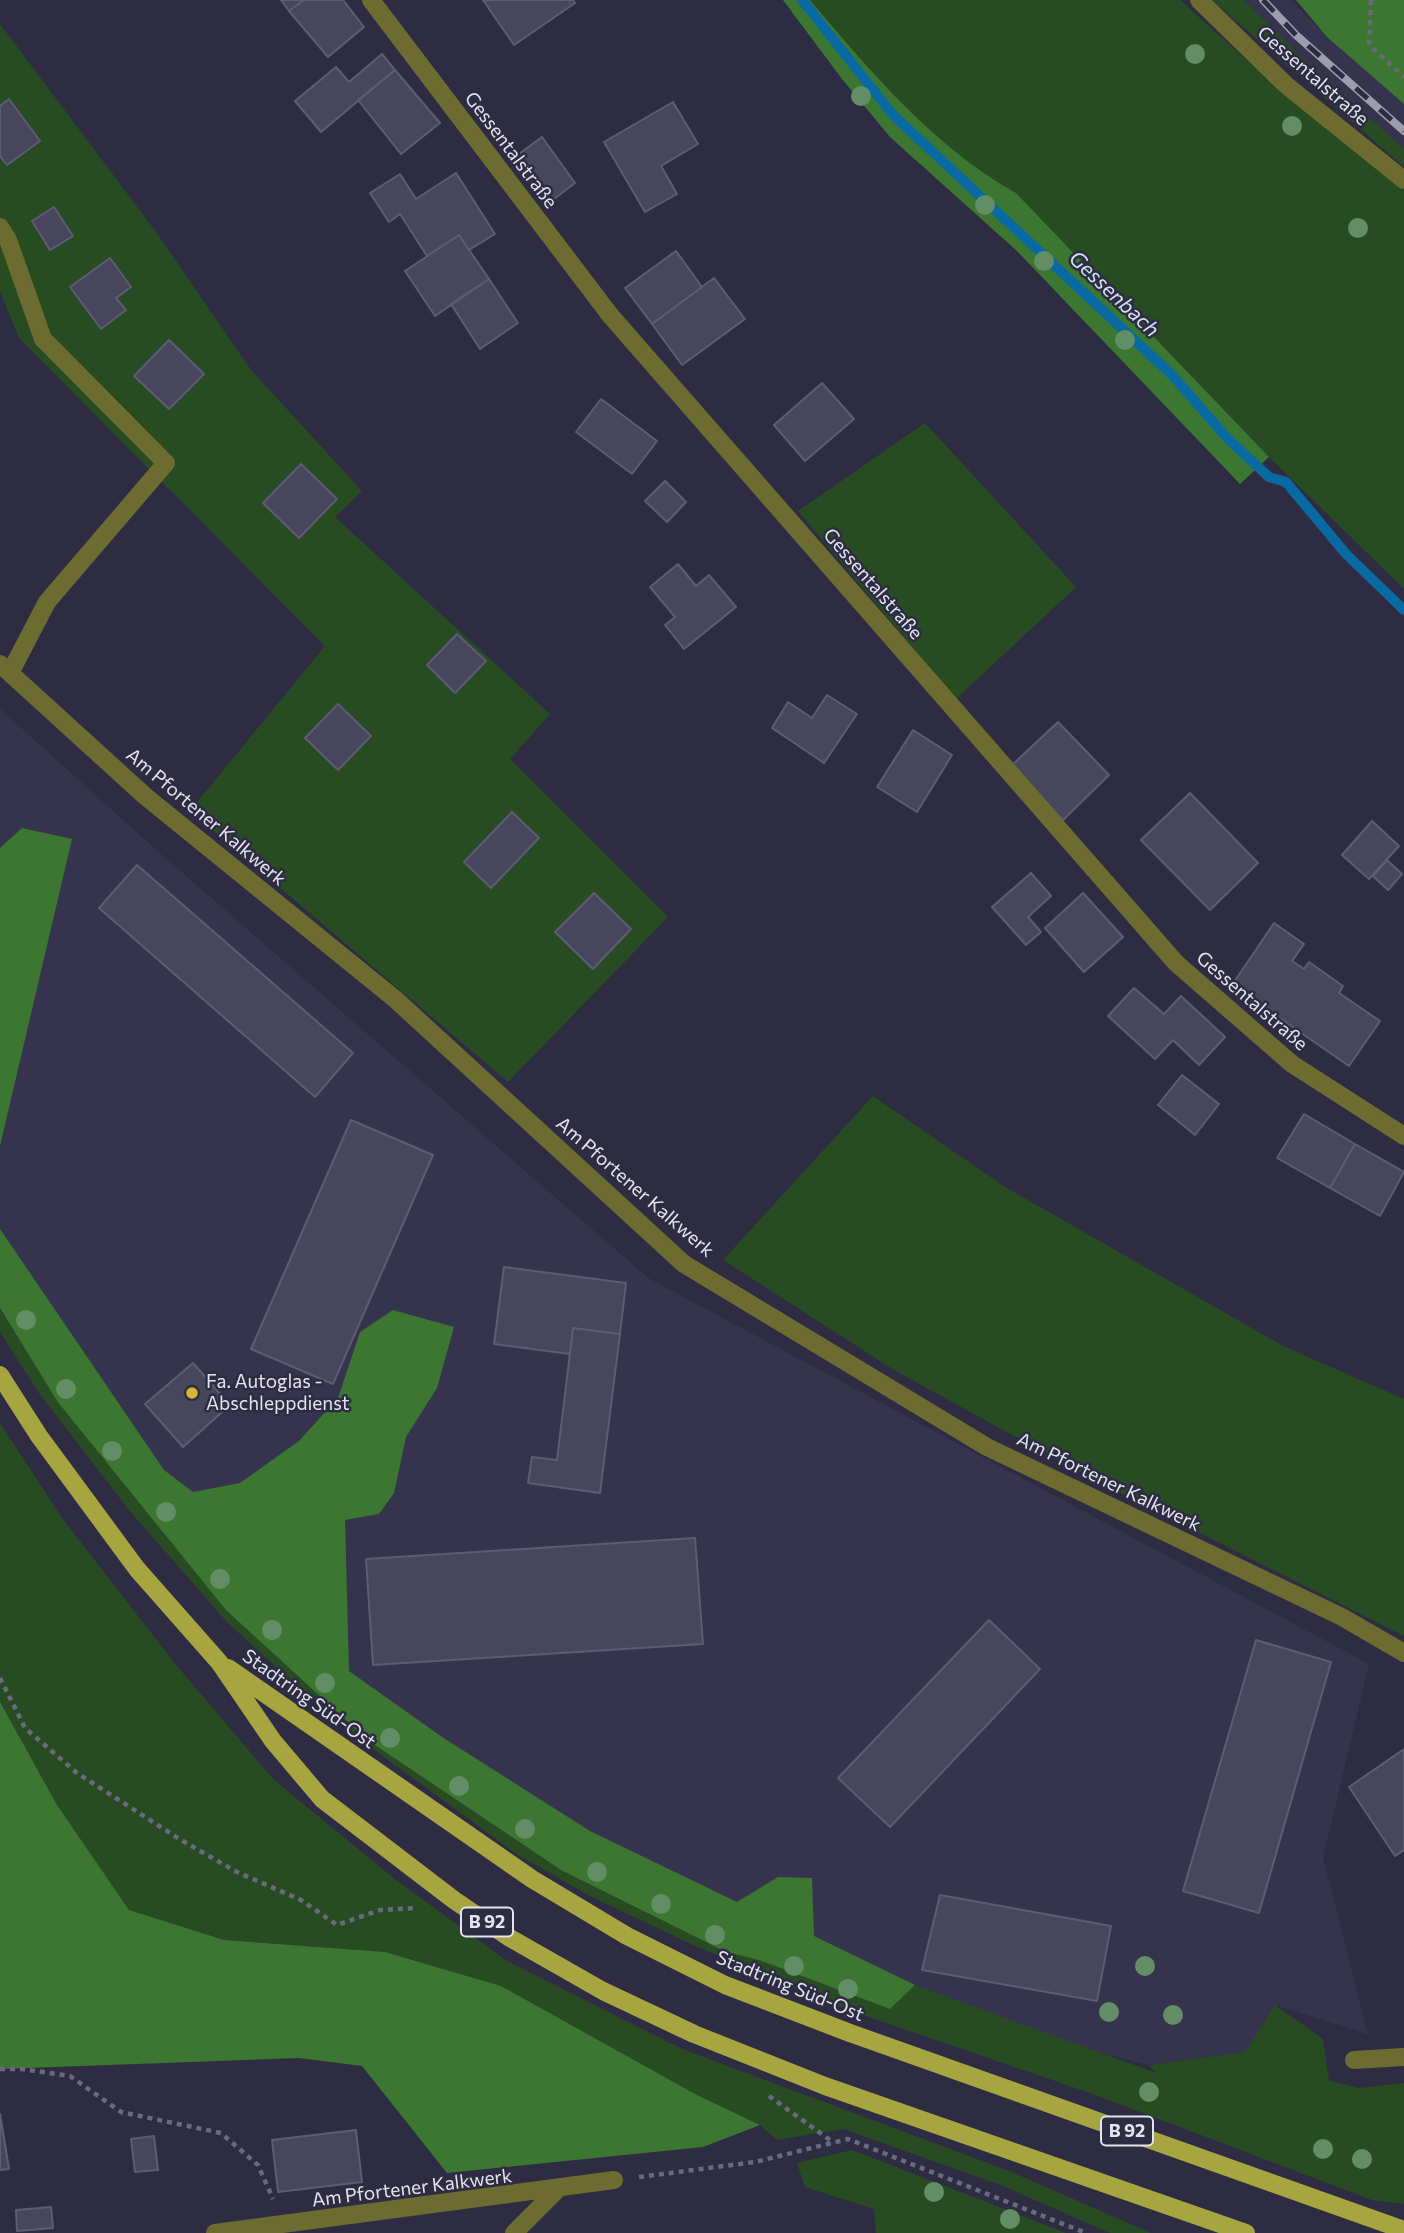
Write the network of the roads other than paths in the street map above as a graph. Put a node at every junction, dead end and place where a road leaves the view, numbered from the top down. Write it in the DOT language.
graph roads {
  1 [pos="371,0"];
  2 [pos="1199,0"];
  3 [pos="1404,180"];
  4 [pos="0,227"];
  5 [pos="5,669"];
  6 [pos="1404,1136"];
  7 [pos="0,1375"];
  8 [pos="1404,1653"];
  9 [pos="219,1662"];
  10 [pos="1404,2057"];
  11 [pos="1354,2060"];
  12 [pos="614,2180"];
  13 [pos="556,2190"];
  14 [pos="1404,2219"];
  15 [pos="1378,2220"];
  16 [pos="341,2225"];
  17 [pos="1404,2230"];
  18 [pos="215,2233"];
  19 [pos="514,2233"];
  20 [pos="1247,2233"];
  1 -- 6 [label="street, Gessentalstraße"];
  2 -- 3 [label="street, Gessentalstraße"];
  4 -- 5 [label="street"];
  5 -- 8 [label="street, Am Pfortener Kalkwerk"];
  7 -- 9 [label="main road, Stadtring Süd-Ost / B 92"];
  9 -- 15 [label="main road, Stadtring Süd-Ost / B 92"];
  9 -- 20 [label="main road, Stadtring Süd-Ost / B 92"];
  10 -- 11 [label="street"];
  12 -- 13 [label="street, Am Pfortener Kalkwerk"];
  13 -- 16 [label="street, Am Pfortener Kalkwerk"];
  13 -- 19 [label="street"];
  14 -- 15 [label="street"];
  15 -- 17 [label="main road, Stadtring Süd-Ost / B 92"];
  16 -- 18 [label="street, Am Pfortener Kalkwerk"];
}
